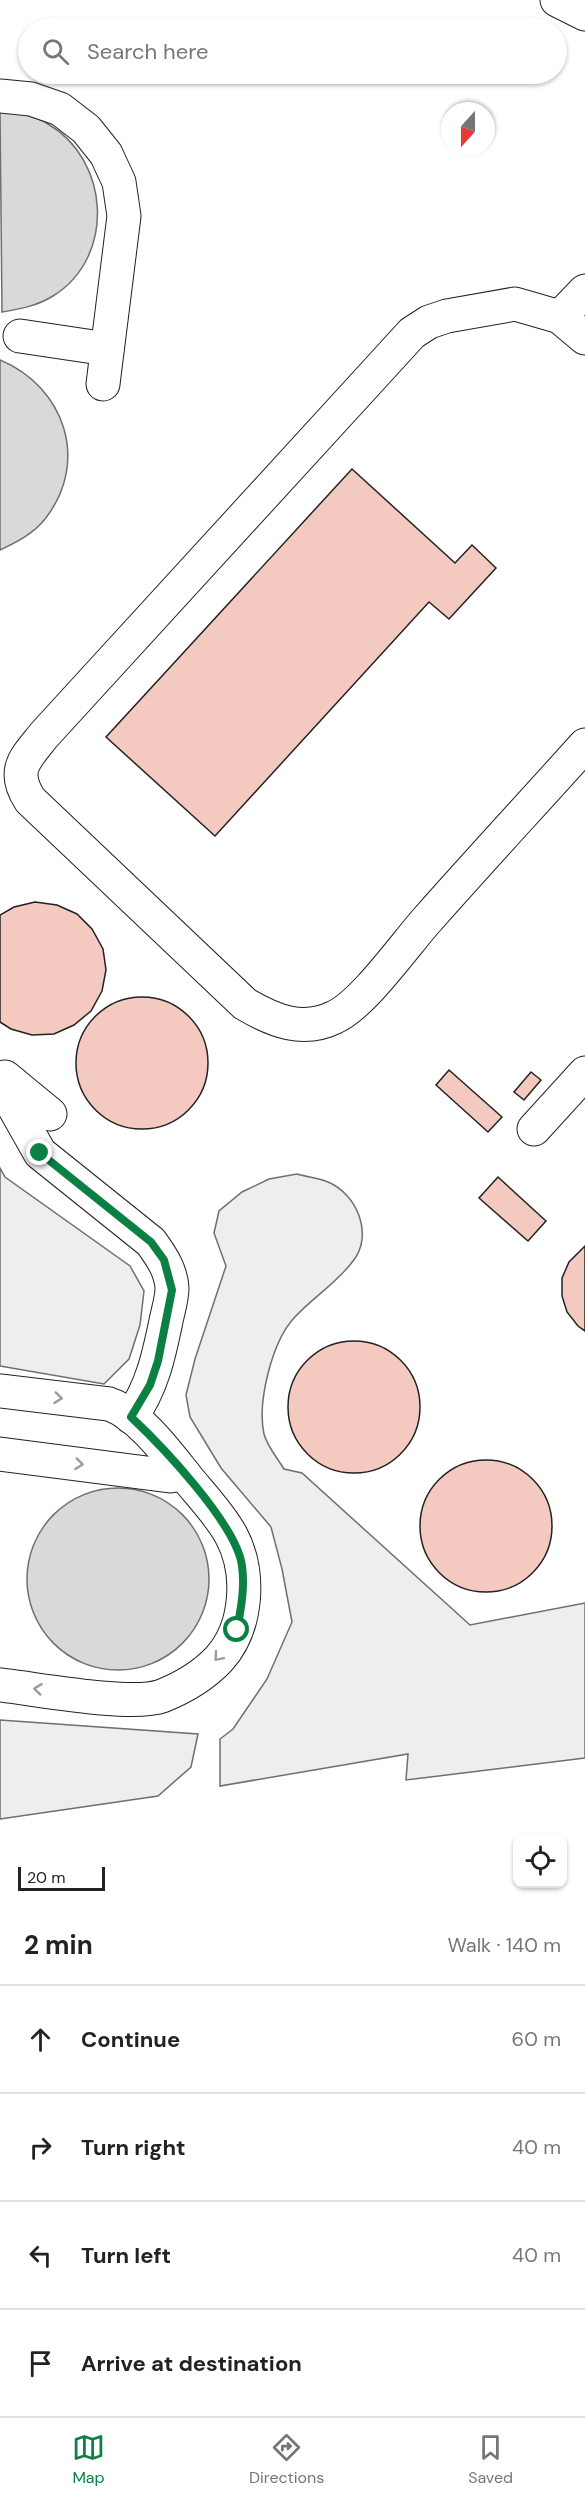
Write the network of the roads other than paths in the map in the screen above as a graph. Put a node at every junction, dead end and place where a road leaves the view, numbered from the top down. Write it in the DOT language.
graph roads {
  1 [pos="557,0"];
  2 [pos="585,14"];
  3 [pos="0,96"];
  4 [pos="585,291"];
  5 [pos="560,317"];
  6 [pos="20,336"];
  7 [pos="585,338"];
  8 [pos="107,349"];
  9 [pos="103,384"];
  10 [pos="585,745"];
  11 [pos="10,786"];
  12 [pos="585,1073"];
  13 [pos="6,1077"];
  14 [pos="50,1114"];
  15 [pos="534,1129"];
  16 [pos="0,1391"];
  17 [pos="131,1417"];
  18 [pos="0,1454"];
  19 [pos="184,1474"];
  20 [pos="0,1685"];
  1 -- 2 [label="lane"];
  3 -- 8 [label="lane"];
  4 -- 5 [label="lane"];
  5 -- 7 [label="lane"];
  5 -- 11 [label="lane"];
  6 -- 8 [label="lane"];
  8 -- 9 [label="lane"];
  10 -- 11 [label="lane"];
  12 -- 15 [label="lane"];
  13 -- 14 [label="lane"];
  13 -- 17 [label="lane"];
  16 -- 17 [label="lane, one-way"];
  17 -- 19 [label="lane"];
  18 -- 19 [label="lane, one-way"];
  19 -- 20 [label="lane, one-way"];
}
